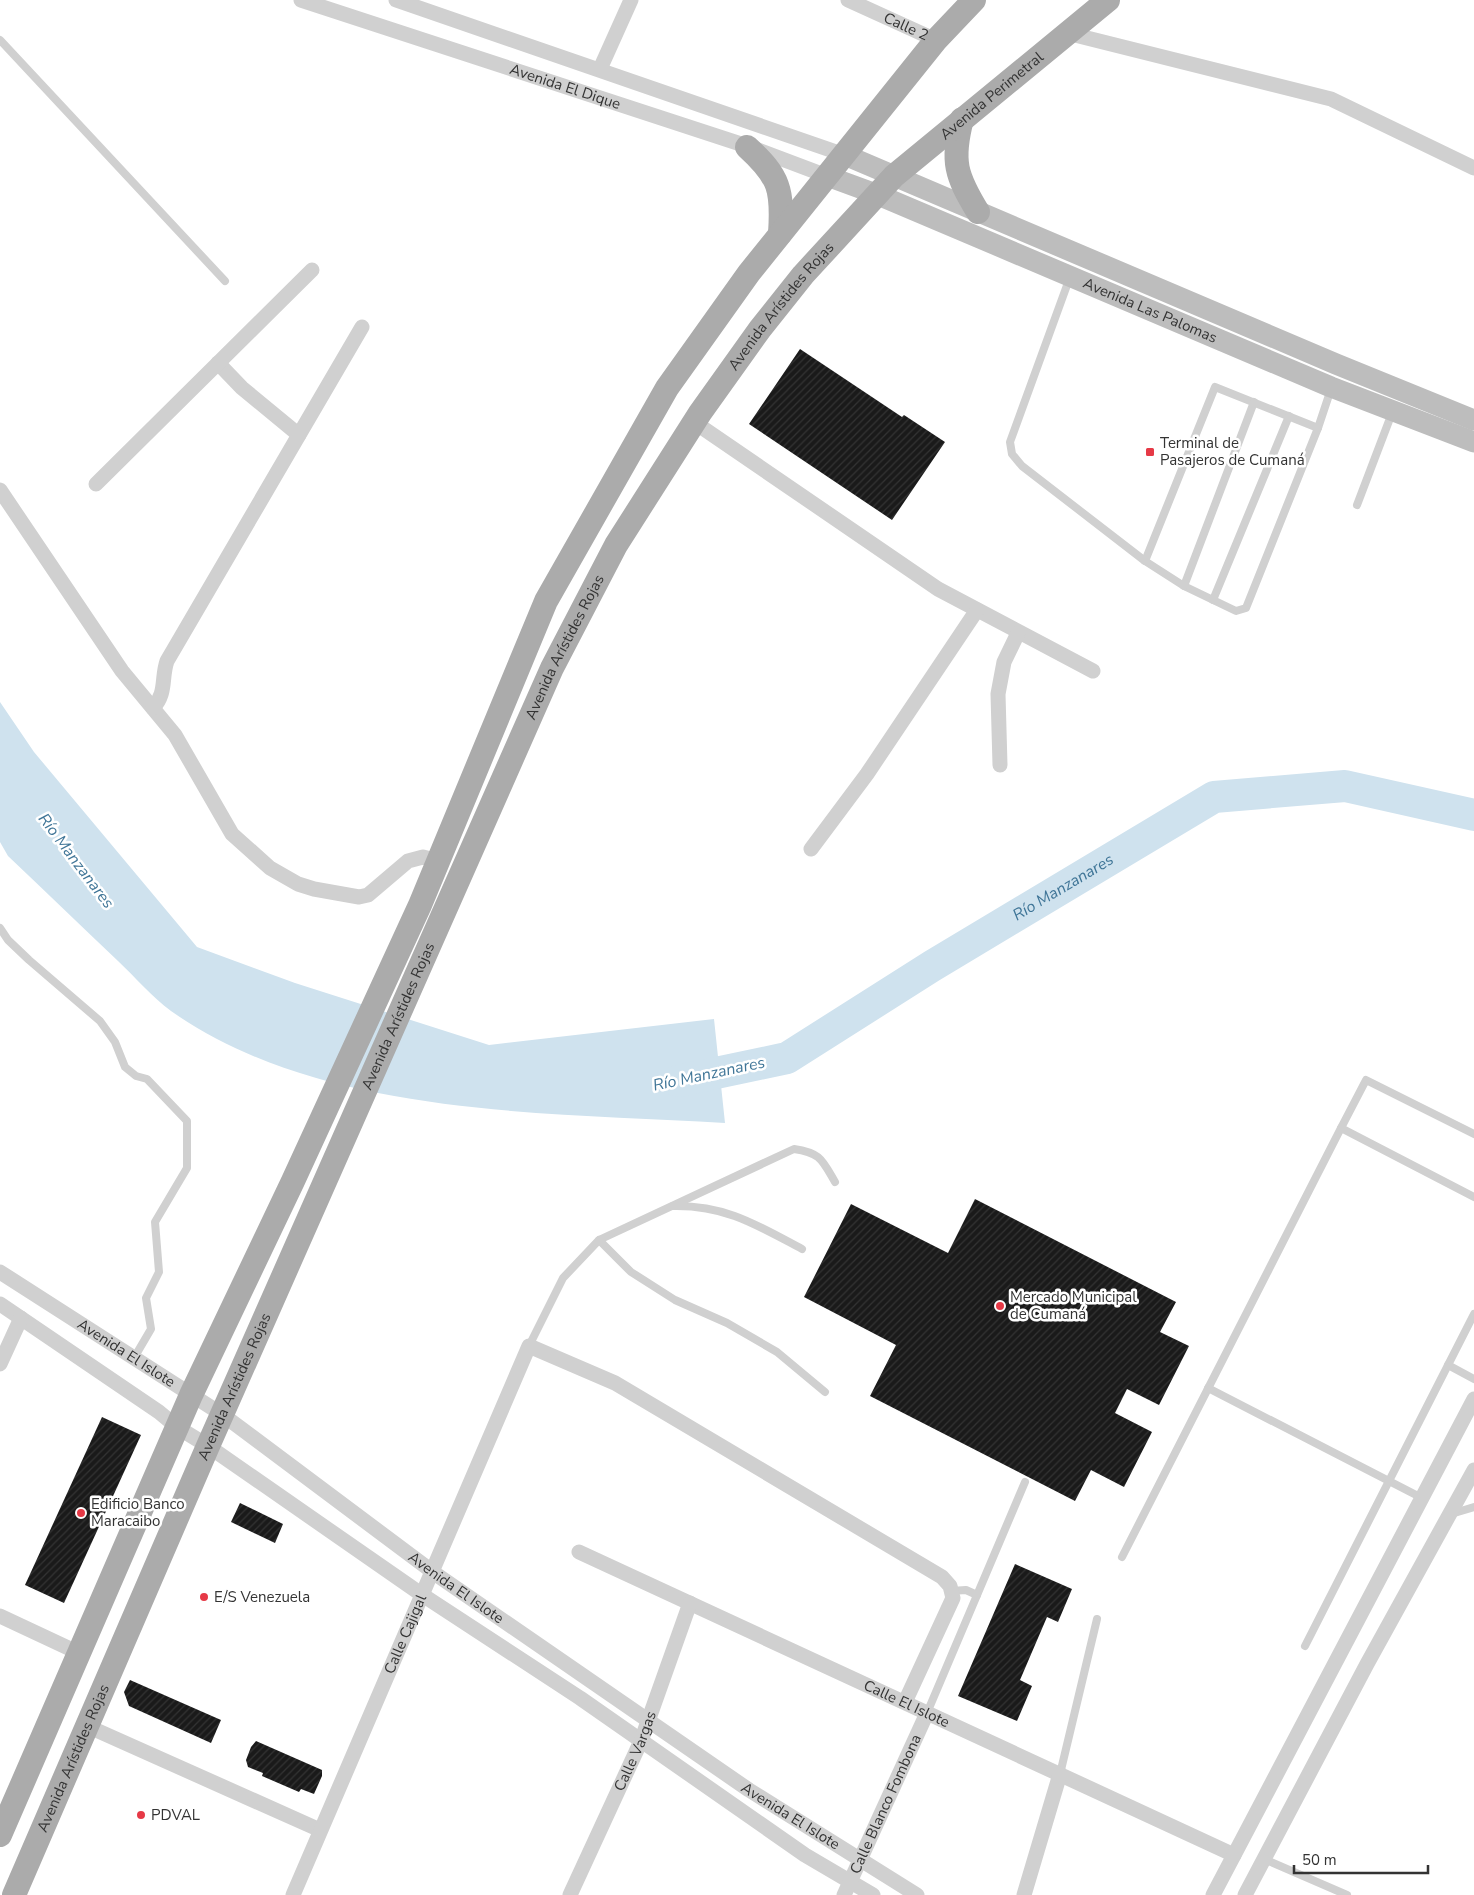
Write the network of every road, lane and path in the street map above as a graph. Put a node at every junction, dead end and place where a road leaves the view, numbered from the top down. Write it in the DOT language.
graph roads {
  1 [pos="301,0"];
  2 [pos="396,0"];
  3 [pos="631,0"];
  4 [pos="848,0"];
  5 [pos="974,0"];
  6 [pos="1108,0"];
  7 [pos="1067,33"];
  8 [pos="0,40"];
  9 [pos="936,40"];
  10 [pos="600,69"];
  11 [pos="962,120"];
  12 [pos="747,147"];
  13 [pos="845,155"];
  14 [pos="1474,168"];
  15 [pos="827,176"];
  16 [pos="894,176"];
  17 [pos="876,194"];
  18 [pos="978,212"];
  19 [pos="780,234"];
  20 [pos="312,270"];
  21 [pos="1070,277"];
  22 [pos="225,281"];
  23 [pos="362,327"];
  24 [pos="218,363"];
  25 [pos="1332,387"];
  26 [pos="1254,402"];
  27 [pos="1393,410"];
  28 [pos="1289,416"];
  29 [pos="1474,420"];
  30 [pos="694,422"];
  31 [pos="1318,428"];
  32 [pos="299,435"];
  33 [pos="1474,442"];
  34 [pos="96,484"];
  35 [pos="0,490"];
  36 [pos="1357,505"];
  37 [pos="1145,561"];
  38 [pos="1184,586"];
  39 [pos="1213,600"];
  40 [pos="977,610"];
  41 [pos="1018,633"];
  42 [pos="1093,671"];
  43 [pos="153,708"];
  44 [pos="1000,765"];
  45 [pos="811,849"];
  46 [pos="438,861"];
  47 [pos="0,928"];
  48 [pos="1340,1128"];
  49 [pos="1474,1134"];
  50 [pos="835,1182"];
  51 [pos="1474,1197"];
  52 [pos="668,1206"];
  53 [pos="600,1240"];
  54 [pos="802,1249"];
  55 [pos="0,1272"];
  56 [pos="0,1304"];
  57 [pos="1474,1314"];
  58 [pos="22,1318"];
  59 [pos="529,1346"];
  60 [pos="134,1358"];
  61 [pos="0,1364"];
  62 [pos="1448,1365"];
  63 [pos="1474,1379"];
  64 [pos="1208,1388"];
  65 [pos="825,1392"];
  66 [pos="191,1395"];
  67 [pos="1474,1399"];
  68 [pos="223,1415"];
  69 [pos="177,1427"];
  70 [pos="208,1446"];
  71 [pos="1474,1470"];
  72 [pos="1389,1481"];
  73 [pos="1025,1482"];
  74 [pos="1422,1498"];
  75 [pos="1474,1507"];
  76 [pos="1450,1515"];
  77 [pos="579,1552"];
  78 [pos="1122,1556"];
  79 [pos="434,1571"];
  80 [pos="951,1591"];
  81 [pos="421,1594"];
  82 [pos="977,1595"];
  83 [pos="690,1603"];
  84 [pos="0,1616"];
  85 [pos="1097,1619"];
  86 [pos="1305,1646"];
  87 [pos="79,1653"];
  88 [pos="905,1702"];
  89 [pos="927,1713"];
  90 [pos="647,1720"];
  91 [pos="87,1726"];
  92 [pos="641,1741"];
  93 [pos="1060,1774"];
  94 [pos="320,1830"];
  95 [pos="0,1835"];
  96 [pos="1234,1854"];
  97 [pos="1264,1859"];
  98 [pos="861,1860"];
  99 [pos="847,1888"];
  100 [pos="14,1895"];
  101 [pos="292,1895"];
  102 [pos="570,1895"];
  103 [pos="873,1895"];
  104 [pos="917,1895"];
  105 [pos="1024,1895"];
  106 [pos="1212,1895"];
  107 [pos="1245,1895"];
  108 [pos="1347,1895"];
  1 -- 12 [label="street, Avenida El Dique"];
  2 -- 10 [label="street, Avenida El Dique"];
  3 -- 10 [label="street"];
  4 -- 9 [label="street, Calle 2"];
  5 -- 9 [label="main road"];
  6 -- 7 [label="main road, Avenida Perimetral"];
  7 -- 11 [label="main road, Avenida Perimetral"];
  7 -- 14 [label="street"];
  8 -- 22 [label="lane"];
  9 -- 13 [label="main road"];
  10 -- 13 [label="street, Avenida El Dique"];
  11 -- 16 [label="main road, Avenida Perimetral"];
  11 -- 18 [label="main road"];
  12 -- 15 [label="street, Avenida El Dique"];
  12 -- 19 [label="main road"];
  13 -- 15 [label="main road"];
  13 -- 16 [label="main road, Avenida Las Palomas"];
  15 -- 17 [label="main road, Avenida Las Palomas"];
  15 -- 19 [label="main road, Avenida Arístides Rojas"];
  16 -- 17 [label="main road, Avenida Perimetral"];
  16 -- 18 [label="main road, Avenida Las Palomas"];
  17 -- 21 [label="main road, Avenida Las Palomas"];
  17 -- 30 [label="main road, Avenida Arístides Rojas"];
  18 -- 29 [label="main road, Avenida Las Palomas"];
  19 -- 46 [label="main road, Avenida Arístides Rojas"];
  20 -- 24 [label="street"];
  21 -- 25 [label="main road, Avenida Las Palomas"];
  21 -- 37 [label="lane"];
  23 -- 32 [label="street"];
  24 -- 32 [label="street"];
  24 -- 34 [label="street"];
  25 -- 27 [label="main road, Avenida Las Palomas"];
  25 -- 31 [label="lane"];
  26 -- 28 [label="lane"];
  26 -- 37 [label="lane"];
  26 -- 38 [label="lane"];
  27 -- 33 [label="main road, Avenida Las Palomas"];
  27 -- 36 [label="lane"];
  28 -- 31 [label="lane"];
  28 -- 39 [label="lane"];
  30 -- 40 [label="street"];
  30 -- 68 [label="main road, Avenida Arístides Rojas"];
  31 -- 39 [label="lane"];
  32 -- 43 [label="street"];
  35 -- 43 [label="street"];
  37 -- 38 [label="lane"];
  38 -- 39 [label="lane"];
  40 -- 41 [label="street"];
  40 -- 45 [label="street"];
  41 -- 42 [label="street"];
  41 -- 44 [label="street"];
  43 -- 46 [label="street"];
  46 -- 66 [label="main road, Avenida Arístides Rojas"];
  47 -- 60 [label="lane"];
  48 -- 49 [label="lane"];
  48 -- 51 [label="lane"];
  48 -- 64 [label="lane"];
  50 -- 52 [label="lane"];
  52 -- 53 [label="lane"];
  52 -- 54 [label="lane"];
  53 -- 59 [label="lane"];
  53 -- 65 [label="lane"];
  55 -- 60 [label="street, Avenida El Islote"];
  56 -- 58 [label="street, Avenida El Islote"];
  57 -- 62 [label="lane"];
  58 -- 61 [label="street"];
  58 -- 69 [label="street, Avenida El Islote"];
  59 -- 79 [label="street, Calle Cajigal"];
  59 -- 80 [label="street"];
  60 -- 66 [label="street, Avenida El Islote"];
  62 -- 63 [label="lane"];
  62 -- 72 [label="lane"];
  64 -- 72 [label="lane"];
  64 -- 78 [label="lane"];
  66 -- 68 [label="street, Avenida El Islote"];
  66 -- 69 [label="main road, Avenida Arístides Rojas"];
  67 -- 74 [label="street"];
  68 -- 70 [label="main road, Avenida Arístides Rojas"];
  68 -- 79 [label="street, Avenida El Islote"];
  69 -- 70 [label="street, Avenida El Islote"];
  69 -- 87 [label="main road, Avenida Arístides Rojas"];
  70 -- 81 [label="street, Avenida El Islote"];
  70 -- 91 [label="main road, Avenida Arístides Rojas"];
  71 -- 76 [label="street"];
  72 -- 74 [label="lane"];
  72 -- 86 [label="lane"];
  73 -- 82 [label="lane"];
  74 -- 96 [label="street"];
  75 -- 76 [label="lane"];
  76 -- 97 [label="street"];
  77 -- 83 [label="street, Calle El Islote"];
  79 -- 81 [label="street, Calle Cajigal"];
  79 -- 90 [label="street, Avenida El Islote"];
  80 -- 82 [label="lane"];
  80 -- 88 [label="street"];
  81 -- 92 [label="street, Avenida El Islote"];
  81 -- 94 [label="street, Calle Cajigal"];
  82 -- 89 [label="lane"];
  83 -- 88 [label="street, Calle El Islote"];
  83 -- 90 [label="street, Calle Vargas"];
  84 -- 87 [label="street"];
  85 -- 93 [label="lane"];
  87 -- 95 [label="main road, Avenida Arístides Rojas"];
  88 -- 89 [label="street, Calle El Islote"];
  89 -- 93 [label="street, Calle El Islote"];
  89 -- 98 [label="street, Calle Blanco Fombona"];
  90 -- 92 [label="street, Calle Vargas"];
  90 -- 98 [label="street, Avenida El Islote"];
  91 -- 94 [label="street"];
  91 -- 100 [label="main road, Avenida Arístides Rojas"];
  92 -- 99 [label="street, Avenida El Islote"];
  92 -- 102 [label="street, Calle Vargas"];
  93 -- 96 [label="street, Calle El Islote"];
  93 -- 105 [label="street"];
  94 -- 101 [label="street, Calle Cajigal"];
  96 -- 106 [label="street"];
  97 -- 107 [label="street"];
  97 -- 108 [label="lane"];
  98 -- 99 [label="street, Calle Blanco Fombona"];
  98 -- 104 [label="street, Avenida El Islote"];
  99 -- 103 [label="street, Avenida El Islote"];
}
